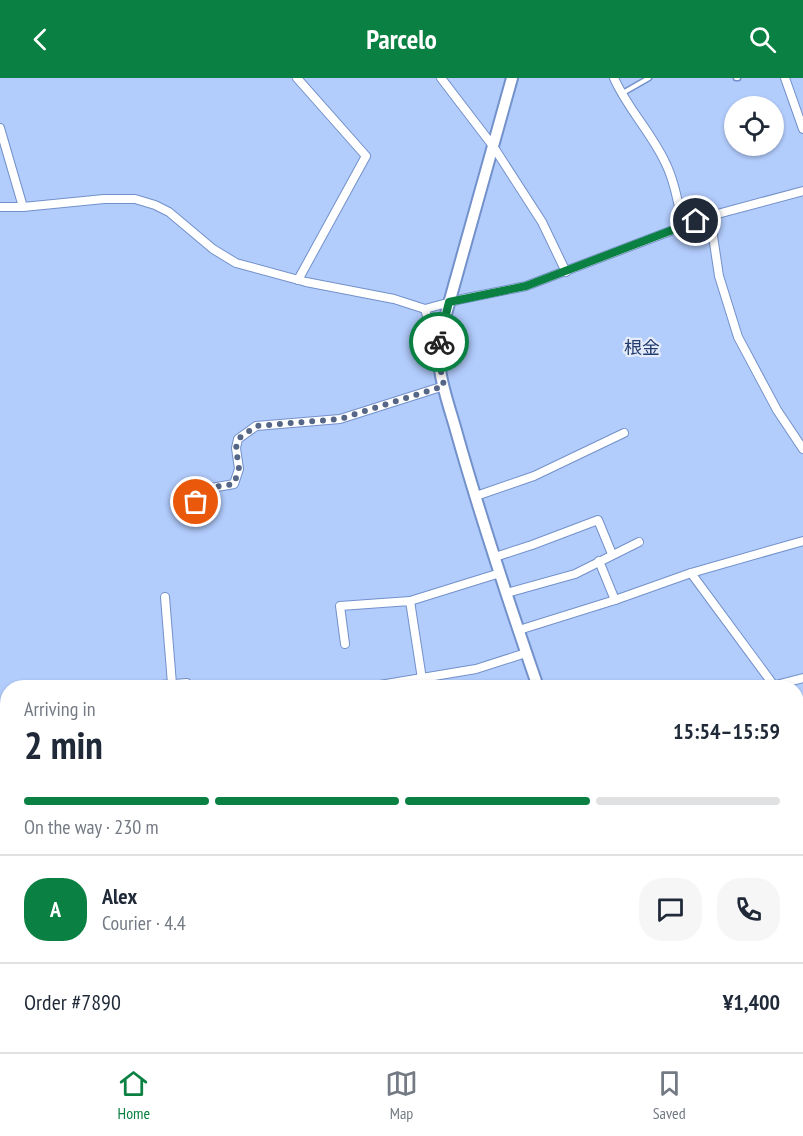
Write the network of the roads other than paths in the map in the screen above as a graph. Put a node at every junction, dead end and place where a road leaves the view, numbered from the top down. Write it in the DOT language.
graph roads {
  1 [pos="297,78"];
  2 [pos="441,78"];
  3 [pos="512,78"];
  4 [pos="614,78"];
  5 [pos="649,78"];
  6 [pos="785,78"];
  7 [pos="621,94"];
  8 [pos="0,128"];
  9 [pos="803,129"];
  10 [pos="493,146"];
  11 [pos="803,191"];
  12 [pos="0,207"];
  13 [pos="23,207"];
  14 [pos="710,216"];
  15 [pos="683,225"];
  16 [pos="566,272"];
  17 [pos="298,280"];
  18 [pos="449,302"];
  19 [pos="425,309"];
  20 [pos="437,352"];
  21 [pos="444,386"];
  22 [pos="624,433"];
  23 [pos="803,449"];
  24 [pos="476,496"];
  25 [pos="192,515"];
  26 [pos="803,541"];
  27 [pos="639,542"];
  28 [pos="612,554"];
  29 [pos="495,556"];
  30 [pos="599,561"];
  31 [pos="500,573"];
  32 [pos="691,573"];
  33 [pos="507,593"];
  34 [pos="165,597"];
  35 [pos="615,600"];
  36 [pos="410,601"];
  37 [pos="519,630"];
  38 [pos="345,644"];
  39 [pos="526,653"];
  40 [pos="422,679"];
  41 [pos="172,680"];
  42 [pos="415,680"];
  43 [pos="536,680"];
  44 [pos="769,680"];
  1 -- 17 [label="street"];
  2 -- 10 [label="street"];
  3 -- 10 [label="street"];
  4 -- 7 [label="street"];
  5 -- 7 [label="lane"];
  6 -- 9 [label="street"];
  7 -- 15 [label="street"];
  8 -- 13 [label="street"];
  10 -- 16 [label="street"];
  10 -- 18 [label="street"];
  11 -- 14 [label="street"];
  12 -- 13 [label="street"];
  13 -- 17 [label="street"];
  14 -- 15 [label="street"];
  14 -- 23 [label="street"];
  15 -- 16 [label="street"];
  16 -- 18 [label="street"];
  17 -- 19 [label="street"];
  18 -- 19 [label="street"];
  18 -- 20 [label="street"];
  19 -- 20 [label="street"];
  20 -- 21 [label="street"];
  21 -- 24 [label="street"];
  21 -- 25 [label="street"];
  22 -- 24 [label="street"];
  24 -- 29 [label="street"];
  26 -- 32 [label="street"];
  27 -- 28 [label="street"];
  28 -- 29 [label="street"];
  28 -- 30 [label="street"];
  29 -- 31 [label="street"];
  30 -- 33 [label="street"];
  30 -- 35 [label="street"];
  31 -- 33 [label="street"];
  31 -- 36 [label="street"];
  32 -- 35 [label="street"];
  32 -- 44 [label="street"];
  33 -- 37 [label="street"];
  34 -- 41 [label="street"];
  35 -- 37 [label="street"];
  36 -- 38 [label="street"];
  36 -- 40 [label="street"];
  37 -- 39 [label="street"];
  39 -- 40 [label="street"];
  39 -- 43 [label="street"];
  40 -- 42 [label="street"];
}
